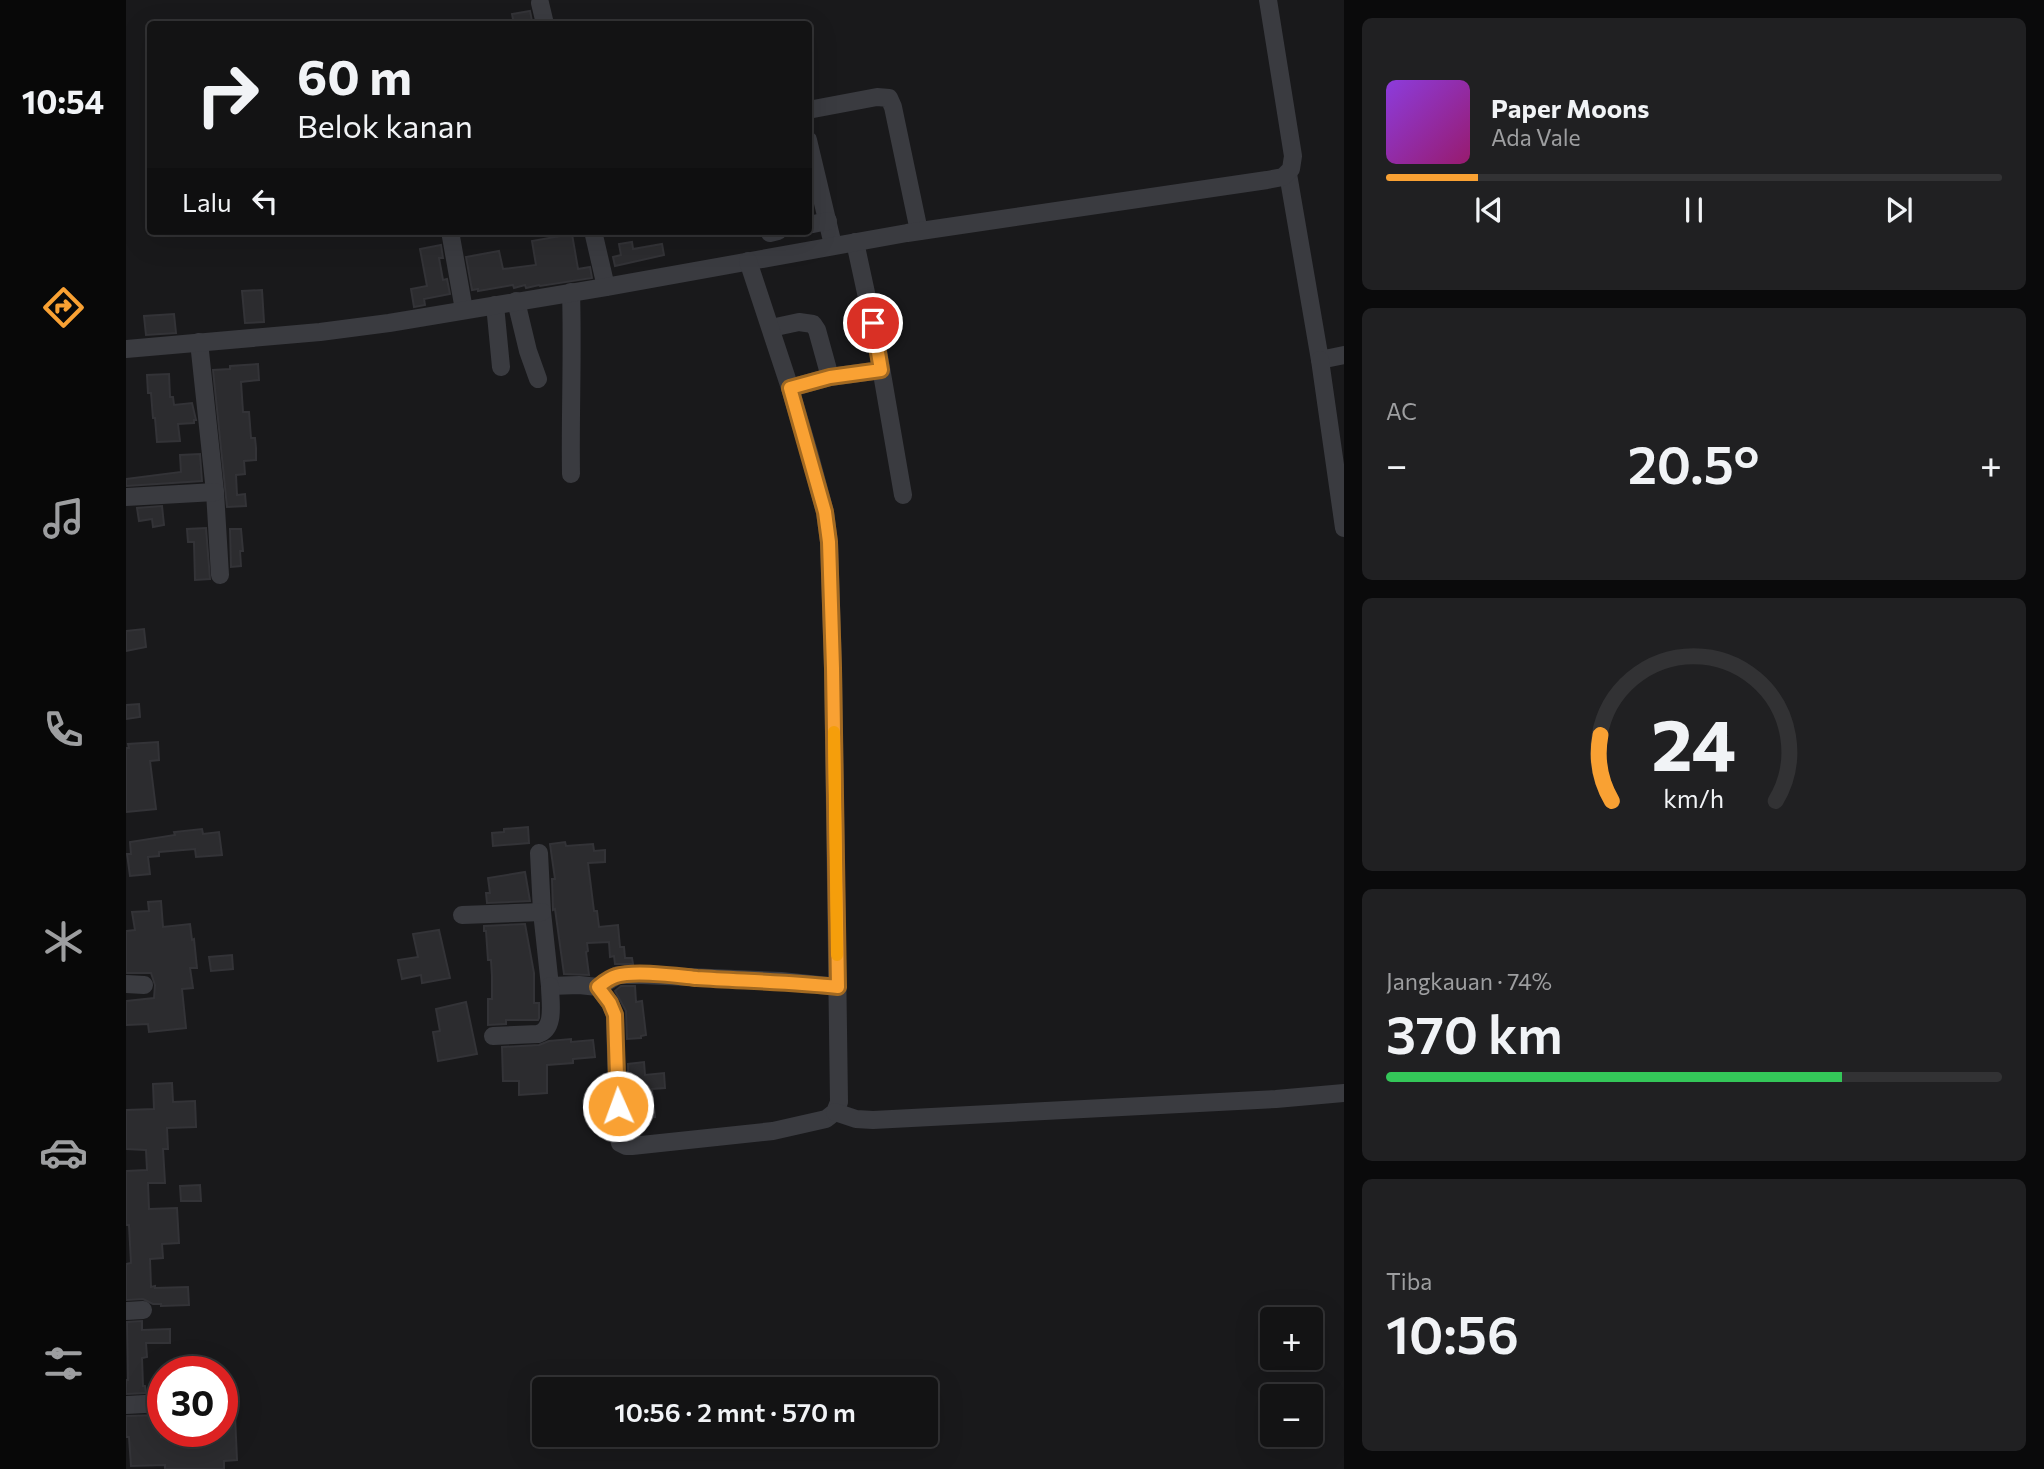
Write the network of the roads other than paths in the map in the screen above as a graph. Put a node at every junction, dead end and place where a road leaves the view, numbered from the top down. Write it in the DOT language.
graph roads {
  1 [pos="1268,0"];
  2 [pos="540,3"];
  3 [pos="544,21"];
  4 [pos="812,109"];
  5 [pos="812,156"];
  6 [pos="1287,174"];
  7 [pos="828,221"];
  8 [pos="812,224"];
  9 [pos="919,231"];
  10 [pos="451,235"];
  11 [pos="594,235"];
  12 [pos="855,242"];
  13 [pos="833,245"];
  14 [pos="748,261"];
  15 [pos="606,287"];
  16 [pos="571,292"];
  17 [pos="516,301"];
  18 [pos="495,305"];
  19 [pos="464,310"];
  20 [pos="771,328"];
  21 [pos="199,342"];
  22 [pos="126,349"];
  23 [pos="1344,355"];
  24 [pos="1320,360"];
  25 [pos="501,367"];
  26 [pos="881,370"];
  27 [pos="830,377"];
  28 [pos="537,379"];
  29 [pos="790,388"];
  30 [pos="571,474"];
  31 [pos="215,492"];
  32 [pos="903,495"];
  33 [pos="126,498"];
  34 [pos="1344,528"];
  35 [pos="220,575"];
  36 [pos="539,853"];
  37 [pos="542,912"];
  38 [pos="462,915"];
  39 [pos="550,986"];
  40 [pos="598,987"];
  41 [pos="838,987"];
  42 [pos="493,1036"];
  43 [pos="1344,1093"];
  44 [pos="835,1112"];
  45 [pos="147,1404"];
  46 [pos="126,1405"];
  1 -- 6 [label="street"];
  2 -- 3 [label="street"];
  4 -- 9 [label="street"];
  5 -- 7 [label="street"];
  6 -- 9 [label="street"];
  6 -- 24 [label="street"];
  7 -- 8 [label="street"];
  7 -- 13 [label="street"];
  9 -- 12 [label="street"];
  10 -- 19 [label="street"];
  11 -- 15 [label="street"];
  12 -- 13 [label="street"];
  12 -- 26 [label="street"];
  13 -- 14 [label="street"];
  14 -- 15 [label="street"];
  14 -- 20 [label="street"];
  15 -- 16 [label="street"];
  16 -- 17 [label="street"];
  16 -- 30 [label="street"];
  17 -- 18 [label="street"];
  17 -- 28 [label="street"];
  18 -- 19 [label="street"];
  18 -- 25 [label="street"];
  19 -- 21 [label="street"];
  20 -- 27 [label="street"];
  20 -- 29 [label="street"];
  21 -- 22 [label="street"];
  21 -- 31 [label="street"];
  23 -- 24 [label="street"];
  24 -- 34 [label="street"];
  26 -- 27 [label="street"];
  26 -- 32 [label="street"];
  27 -- 29 [label="street"];
  29 -- 41 [label="street"];
  31 -- 33 [label="street"];
  31 -- 35 [label="street"];
  36 -- 37 [label="street"];
  37 -- 38 [label="street"];
  37 -- 39 [label="street"];
  39 -- 40 [label="street"];
  39 -- 42 [label="street"];
  40 -- 41 [label="street"];
  40 -- 44 [label="street"];
  41 -- 44 [label="street"];
  43 -- 44 [label="street"];
  45 -- 46 [label="street"];
}
